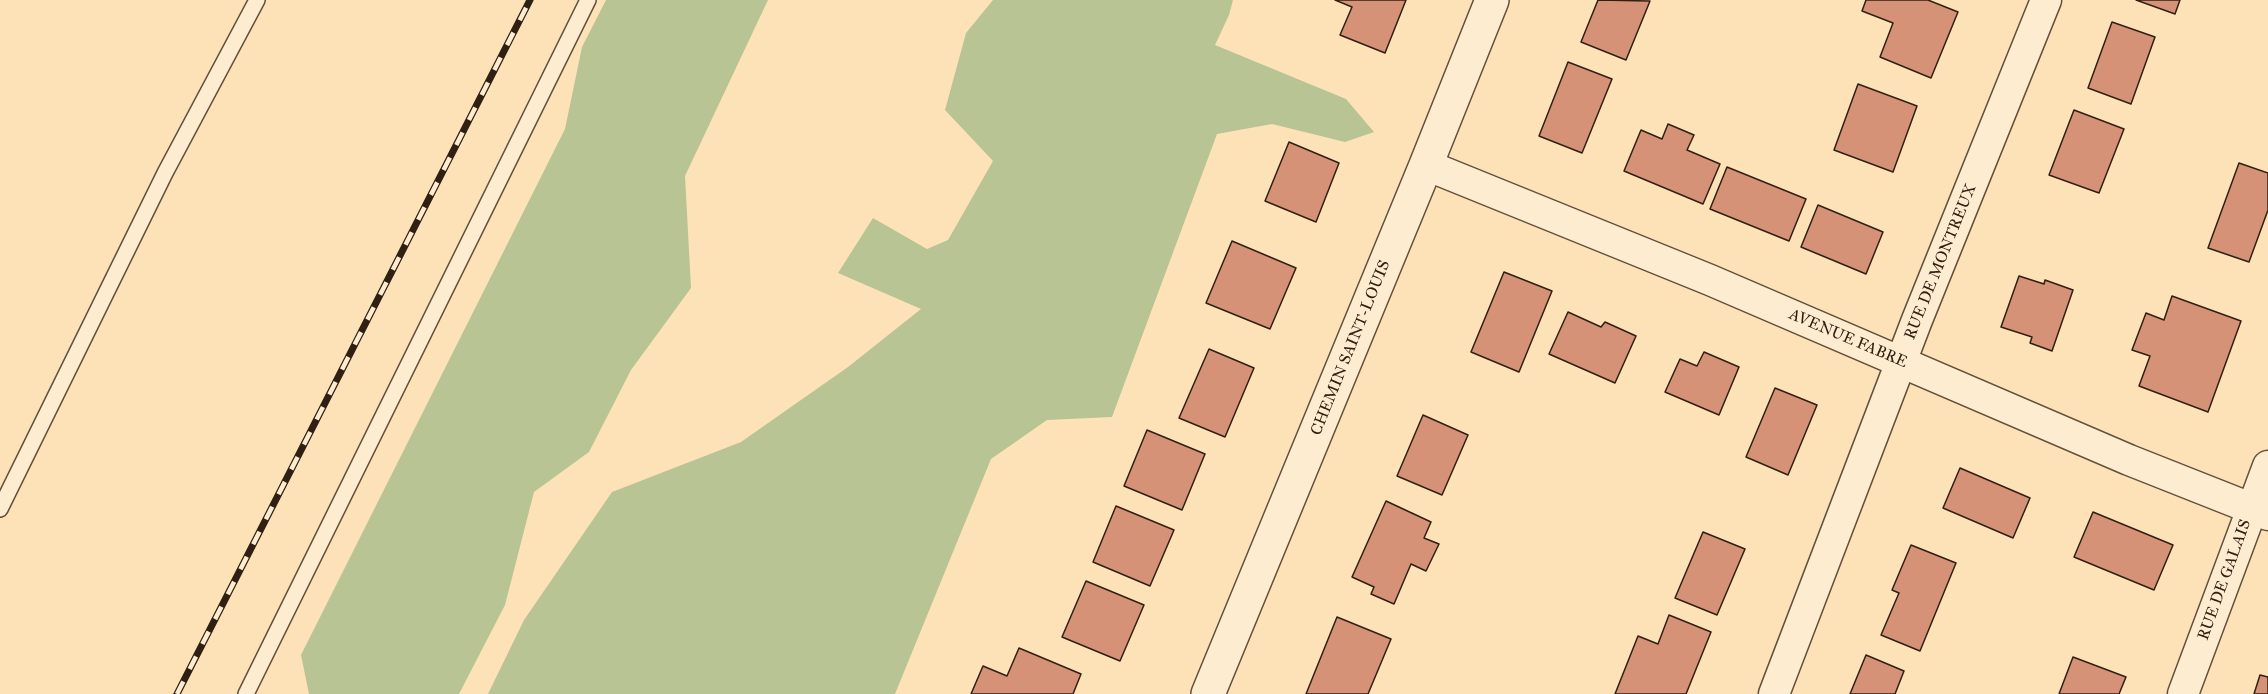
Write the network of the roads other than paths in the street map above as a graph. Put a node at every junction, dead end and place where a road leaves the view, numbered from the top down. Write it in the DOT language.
graph roads {
  1 [pos="257,0"];
  2 [pos="588,0"];
  3 [pos="1492,0"];
  4 [pos="2046,0"];
  5 [pos="1426,165"];
  6 [pos="1902,362"];
  7 [pos="2268,466"];
  8 [pos="0,509"];
  9 [pos="2260,512"];
  10 [pos="246,694"];
  11 [pos="1208,694"];
  12 [pos="1774,694"];
  13 [pos="2183,694"];
  1 -- 8 [label="lane"];
  2 -- 10 [label="lane"];
  3 -- 5 [label="street, CHEMIN SAINT-LOUIS"];
  4 -- 6 [label="street, RUE DE MONTREUX"];
  5 -- 6 [label="street, AVENUE FABRE"];
  5 -- 11 [label="street, CHEMIN SAINT-LOUIS"];
  6 -- 9 [label="street, AVENUE FABRE"];
  6 -- 12 [label="street, RUE DE MONTREUX"];
  7 -- 9 [label="street, RUE DE GALAIS"];
  9 -- 13 [label="street, RUE DE GALAIS"];
}
